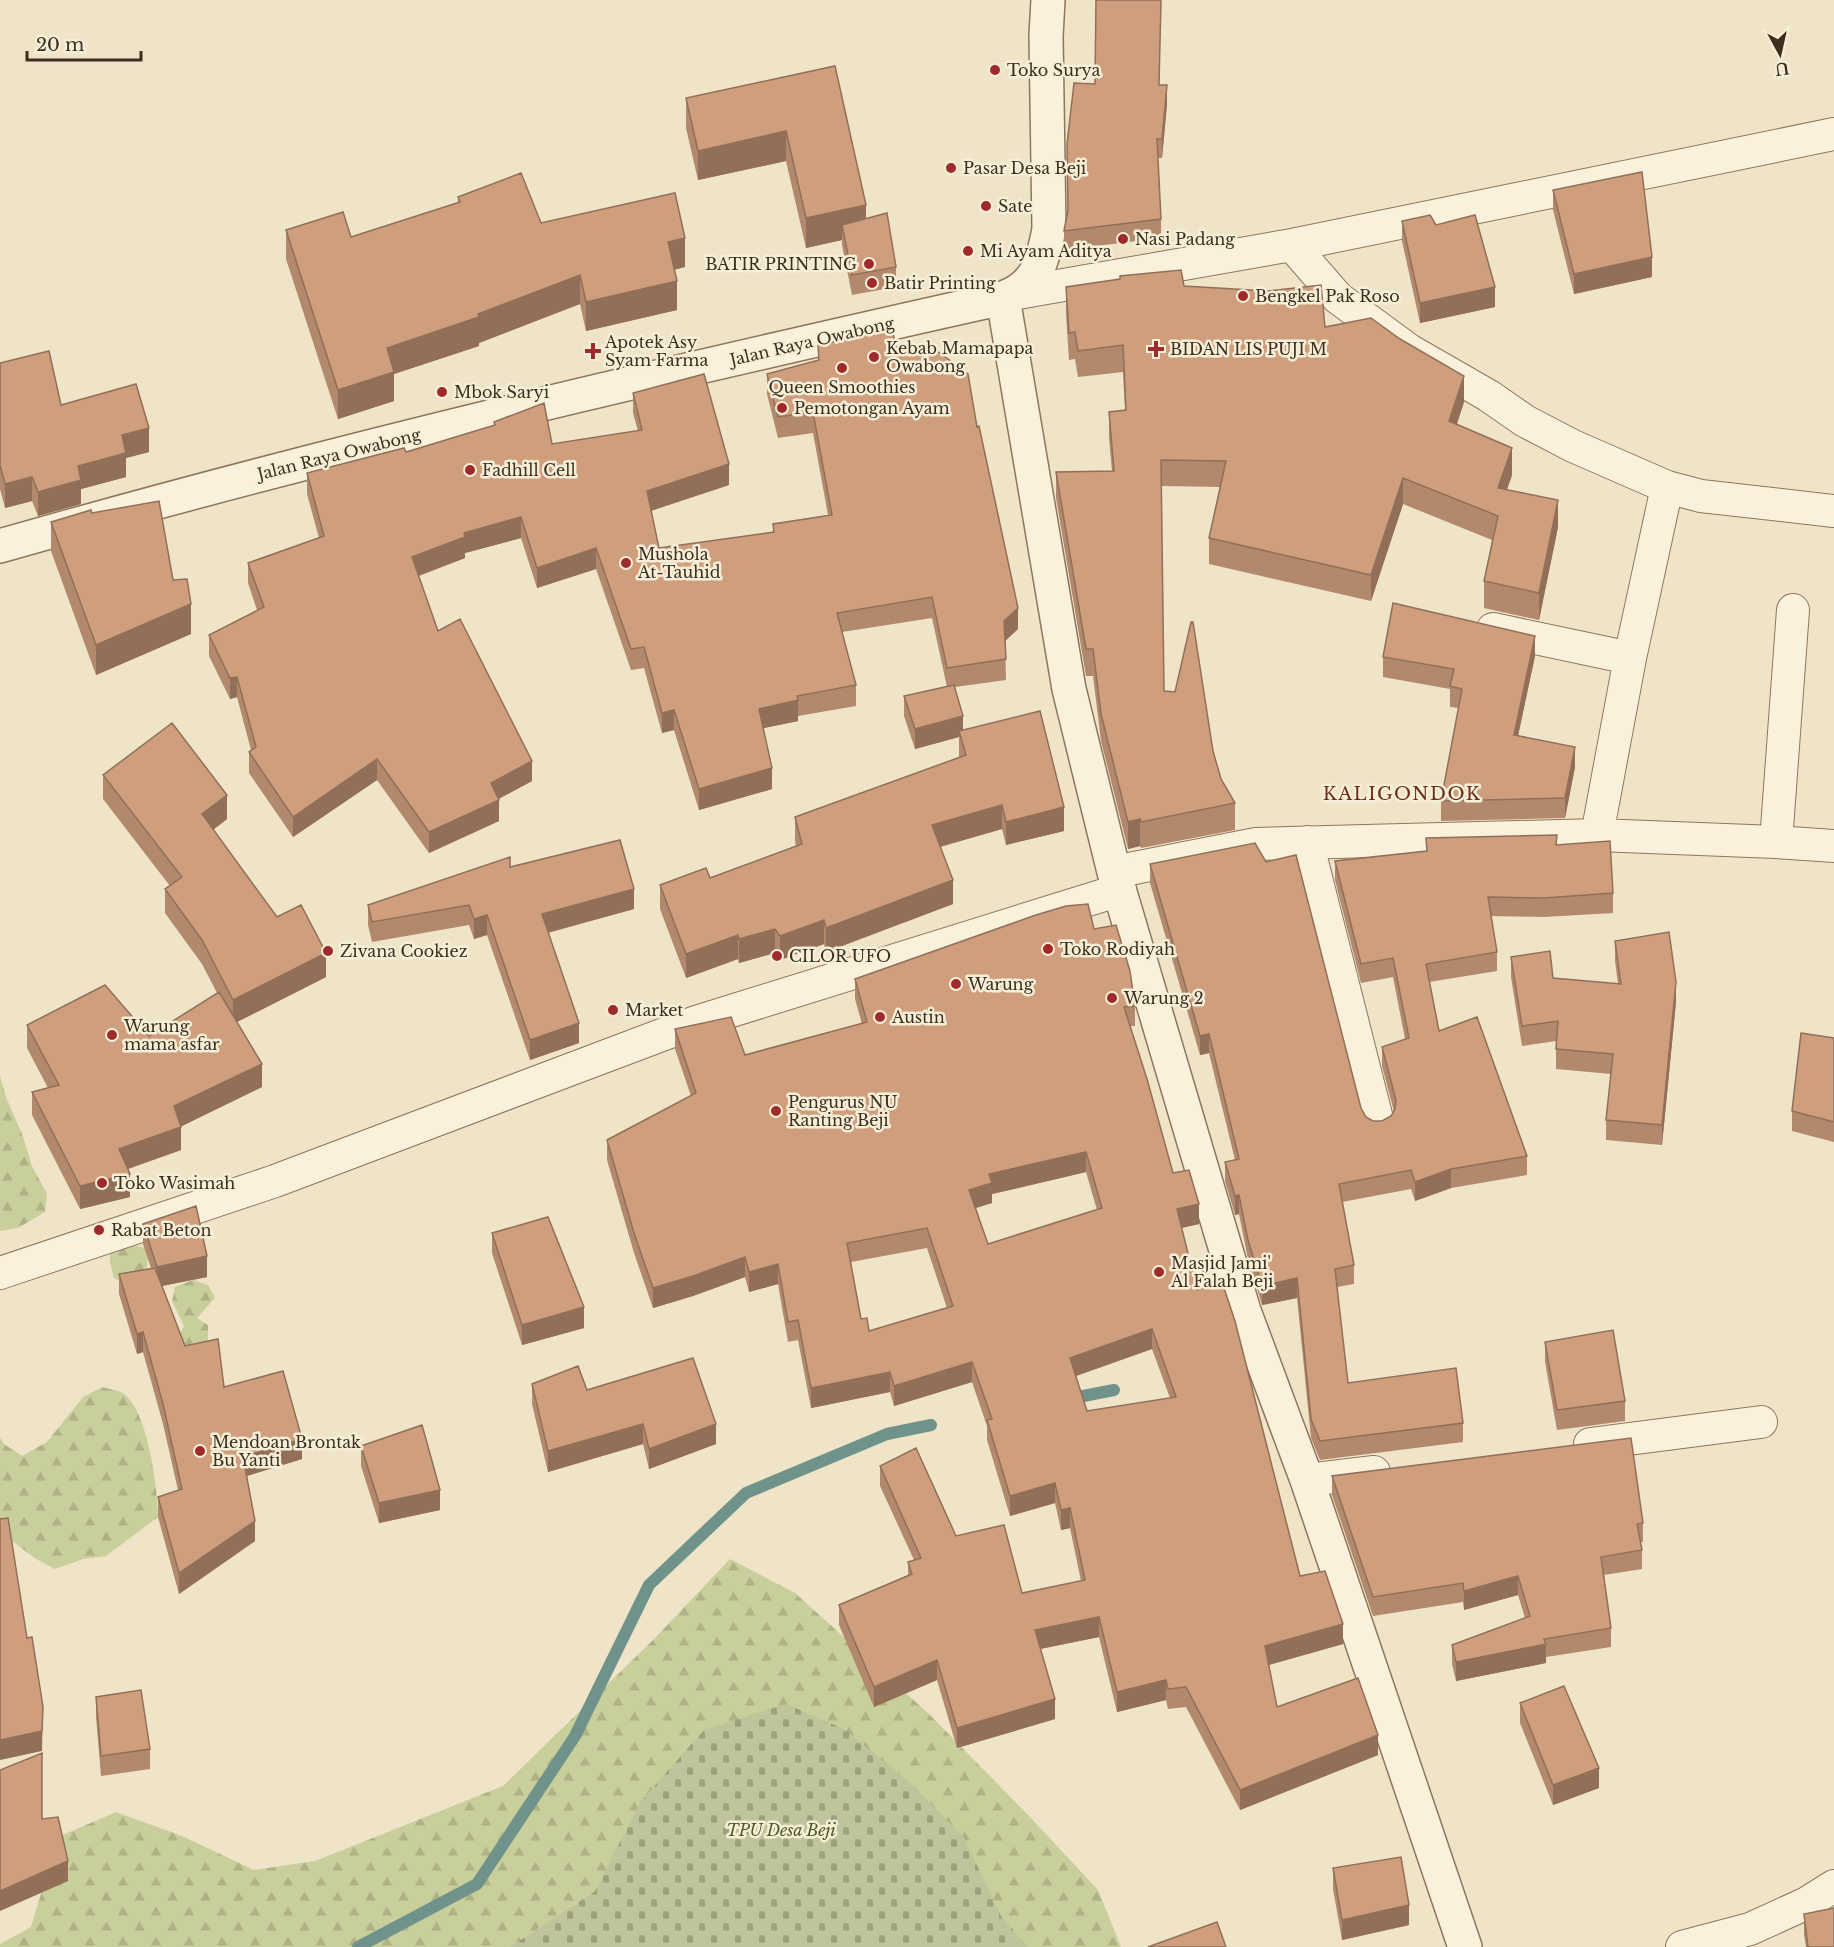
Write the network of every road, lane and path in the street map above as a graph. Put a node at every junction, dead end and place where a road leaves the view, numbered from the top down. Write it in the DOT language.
graph roads {
  1 [pos="1048,0"];
  2 [pos="1834,134"];
  3 [pos="1292,245"];
  4 [pos="1010,296"];
  5 [pos="1667,487"];
  6 [pos="1834,511"];
  7 [pos="0,546"];
  8 [pos="1793,610"];
  9 [pos="1469,623"];
  10 [pos="1630,658"];
  11 [pos="1597,835"];
  12 [pos="1307,842"];
  13 [pos="1776,842"];
  14 [pos="1834,846"];
  15 [pos="1117,881"];
  16 [pos="1378,1123"];
  17 [pos="0,1273"];
  18 [pos="1761,1422"];
  19 [pos="1563,1448"];
  20 [pos="1400,1468"];
  21 [pos="1307,1480"];
  22 [pos="1834,1887"];
  23 [pos="1465,1947"];
  24 [pos="1682,1947"];
  1 -- 4 [label="street"];
  2 -- 3 [label="street"];
  3 -- 4 [label="street"];
  3 -- 5 [label="street"];
  4 -- 7 [label="street, Jalan Raya Owabong"];
  4 -- 15 [label="street"];
  5 -- 6 [label="street"];
  5 -- 10 [label="street"];
  8 -- 13 [label="street"];
  9 -- 10 [label="street"];
  10 -- 11 [label="street"];
  11 -- 12 [label="street"];
  11 -- 13 [label="street"];
  12 -- 15 [label="street"];
  12 -- 16 [label="street"];
  13 -- 14 [label="street"];
  15 -- 17 [label="street"];
  15 -- 21 [label="street"];
  18 -- 19 [label="street"];
  20 -- 21 [label="street"];
  21 -- 23 [label="street"];
  22 -- 24 [label="street"];
}
